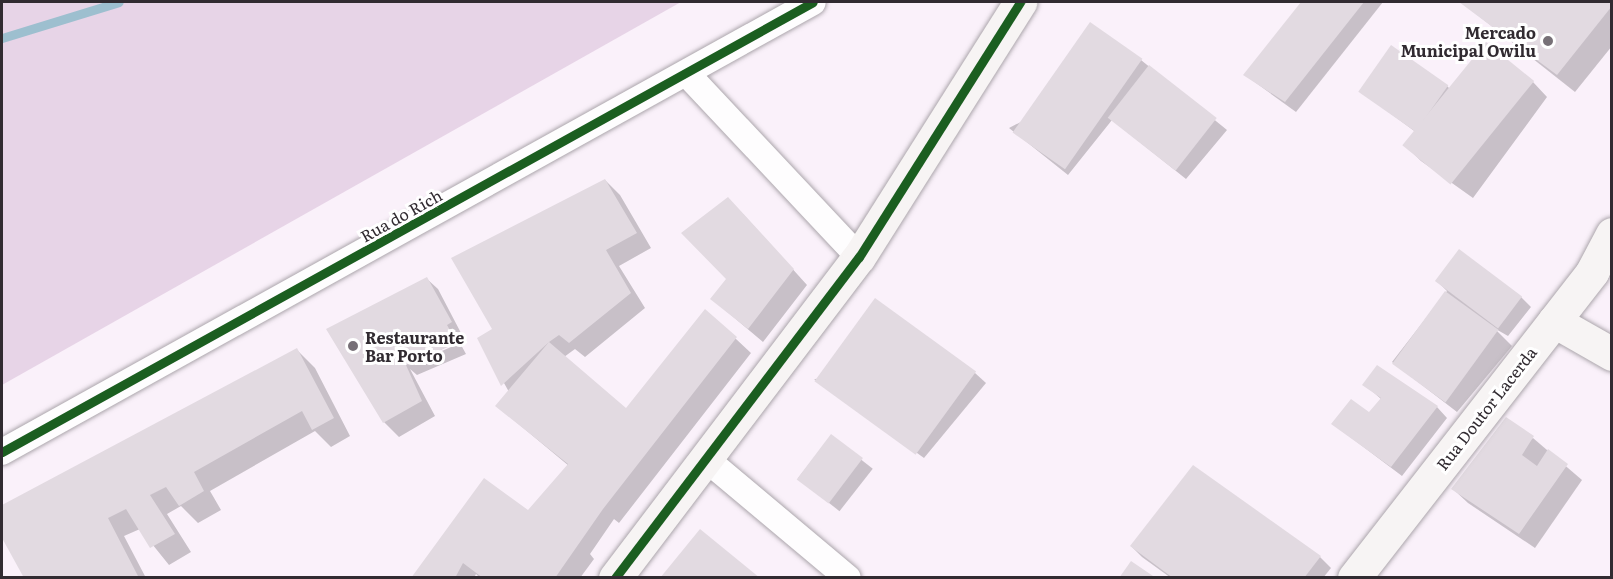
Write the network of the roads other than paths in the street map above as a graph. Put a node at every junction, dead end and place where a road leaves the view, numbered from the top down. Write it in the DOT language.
graph roads {
  1 [pos="813,2"];
  2 [pos="1020,2"];
  3 [pos="687,74"];
  4 [pos="1611,234"];
  5 [pos="859,257"];
  6 [pos="1554,321"];
  7 [pos="1611,354"];
  8 [pos="2,452"];
  9 [pos="706,459"];
  10 [pos="615,578"];
  11 [pos="848,578"];
  12 [pos="1354,578"];
  1 -- 3 [label="street, Rua do Rich"];
  2 -- 5 [label="street"];
  3 -- 5 [label="street"];
  3 -- 8 [label="street, Rua do Rich"];
  4 -- 6 [label="street, Rua Doutor Lacerda"];
  5 -- 9 [label="street"];
  6 -- 7 [label="street"];
  6 -- 12 [label="street, Rua Doutor Lacerda"];
  9 -- 10 [label="street"];
  9 -- 11 [label="street"];
}
